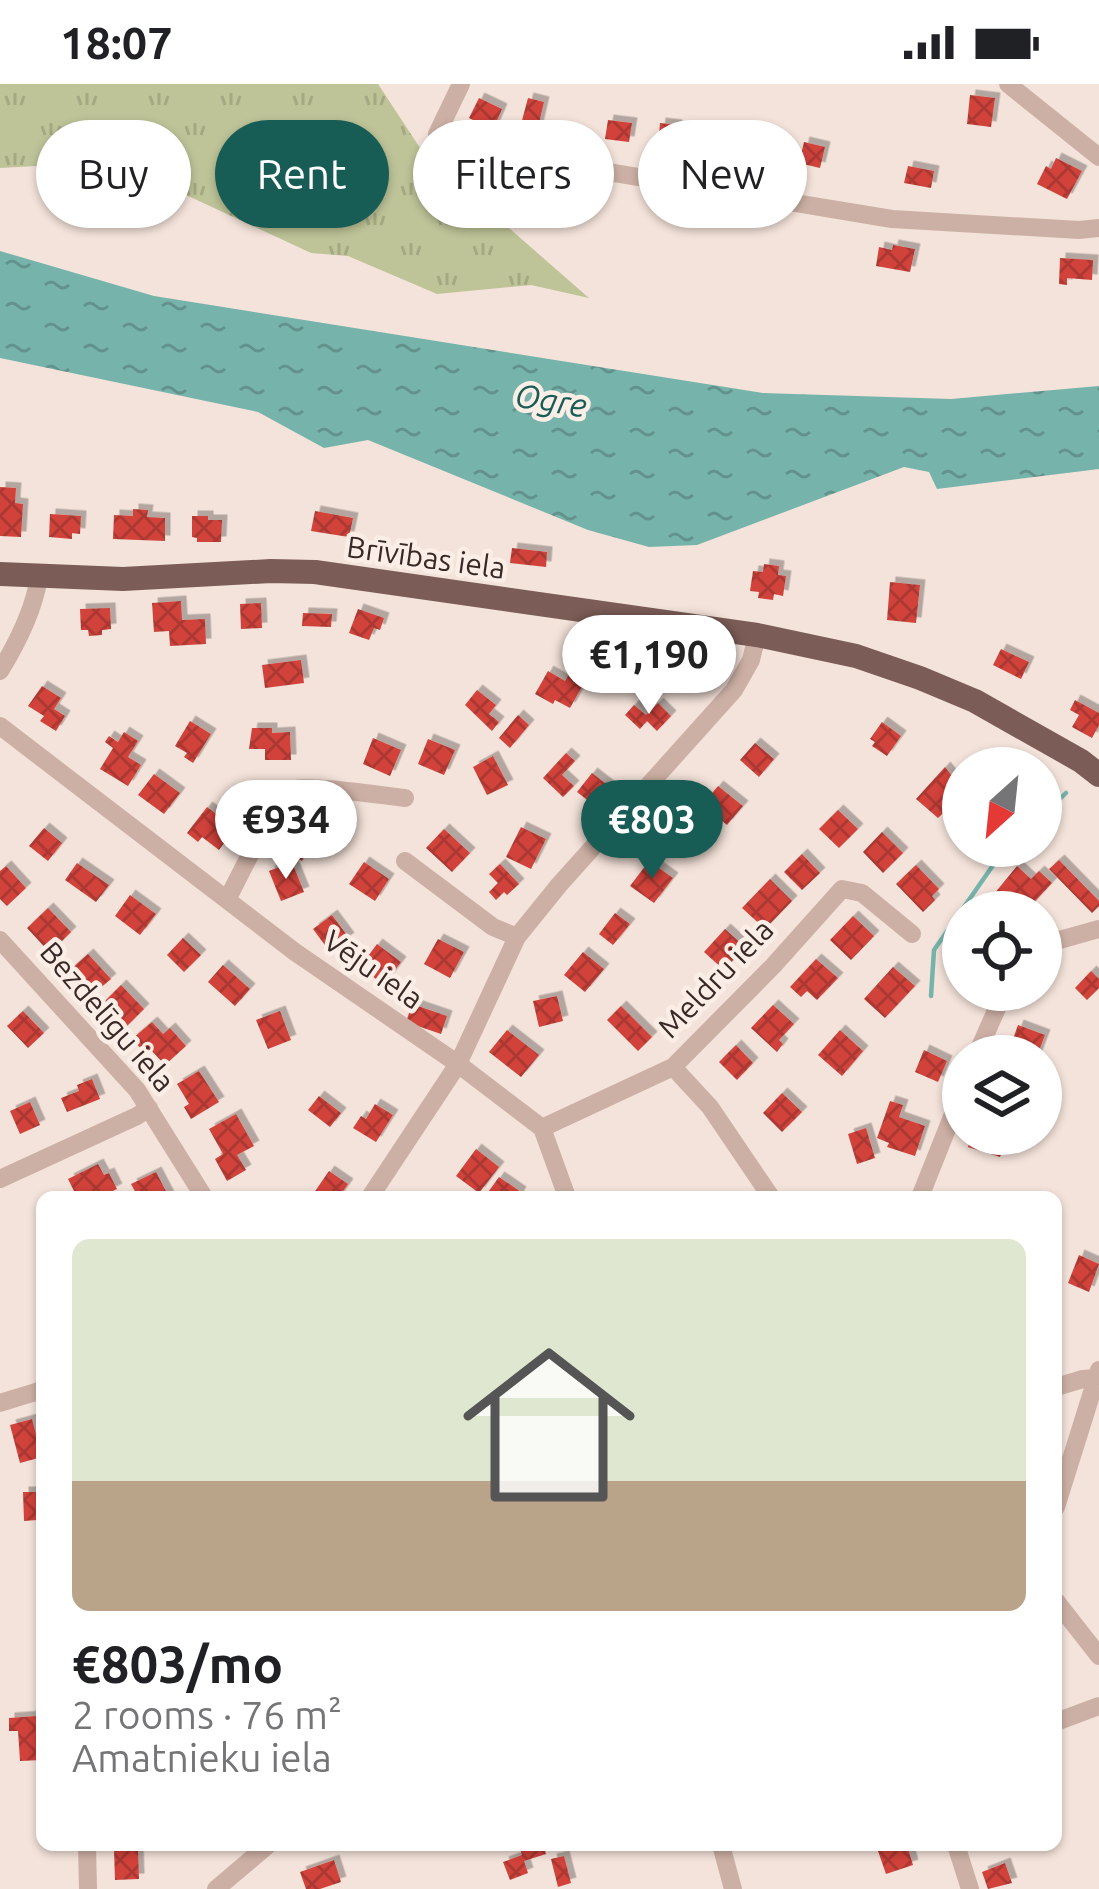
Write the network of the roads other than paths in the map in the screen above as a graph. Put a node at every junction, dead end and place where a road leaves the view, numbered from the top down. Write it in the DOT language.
graph roads {
  1 [pos="461,84"];
  2 [pos="1008,84"];
  3 [pos="1099,157"];
  4 [pos="1099,228"];
  5 [pos="0,574"];
  6 [pos="38,578"];
  7 [pos="757,635"];
  8 [pos="0,671"];
  9 [pos="0,726"];
  10 [pos="1099,775"];
  11 [pos="405,798"];
  12 [pos="405,861"];
  13 [pos="228,898"];
  14 [pos="1099,929"];
  15 [pos="912,934"];
  16 [pos="517,938"];
  17 [pos="1062,939"];
  18 [pos="0,940"];
  19 [pos="458,1064"];
  20 [pos="674,1067"];
  21 [pos="148,1108"];
  22 [pos="542,1128"];
  23 [pos="942,1142"];
  24 [pos="0,1179"];
  25 [pos="201,1191"];
  26 [pos="374,1191"];
  27 [pos="565,1191"];
  28 [pos="767,1191"];
  29 [pos="922,1191"];
  30 [pos="1098,1374"];
  31 [pos="1062,1385"];
  32 [pos="36,1392"];
  33 [pos="0,1403"];
  34 [pos="1062,1488"];
  35 [pos="1062,1609"];
  36 [pos="1099,1656"];
  37 [pos="1099,1706"];
  38 [pos="1062,1720"];
  39 [pos="88,1851"];
  40 [pos="261,1851"];
  41 [pos="723,1851"];
  42 [pos="958,1851"];
  43 [pos="88,1889"];
  44 [pos="216,1889"];
  45 [pos="734,1889"];
  46 [pos="970,1889"];
  1 -- 4 [label="street"];
  2 -- 3 [label="street"];
  5 -- 6 [label="main road, Brīvības iela"];
  6 -- 7 [label="main road, Brīvības iela"];
  6 -- 8 [label="street"];
  7 -- 10 [label="main road, Brīvības iela"];
  7 -- 16 [label="street"];
  9 -- 13 [label="street, Vēju iela"];
  11 -- 13 [label="street"];
  12 -- 16 [label="street"];
  13 -- 19 [label="street, Vēju iela"];
  14 -- 17 [label="street"];
  15 -- 20 [label="street, Meldru iela"];
  16 -- 19 [label="street"];
  18 -- 21 [label="street, Bezdelīgu iela"];
  19 -- 22 [label="street, Vēju iela"];
  19 -- 26 [label="street"];
  20 -- 22 [label="street, Meldru iela"];
  20 -- 28 [label="street"];
  21 -- 24 [label="street"];
  21 -- 25 [label="street, Bezdelīgu iela"];
  22 -- 27 [label="street"];
  23 -- 29 [label="street"];
  30 -- 31 [label="street"];
  30 -- 34 [label="street"];
  32 -- 33 [label="street"];
  35 -- 36 [label="street"];
  37 -- 38 [label="street"];
  39 -- 43 [label="street"];
  40 -- 44 [label="street"];
  41 -- 45 [label="street"];
  42 -- 46 [label="street"];
}
